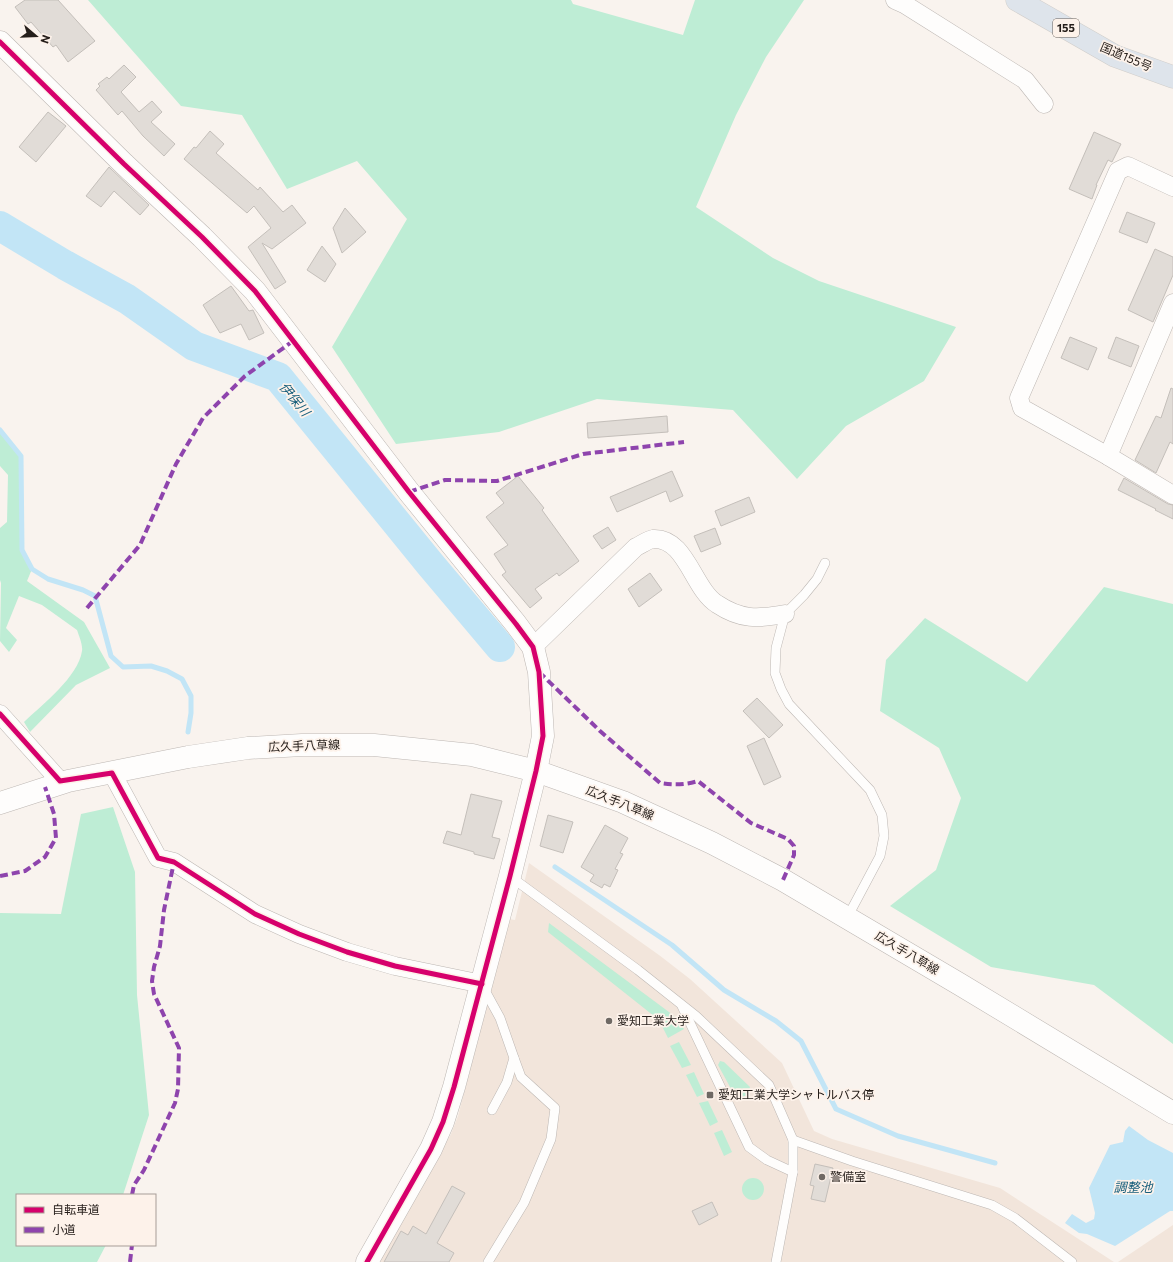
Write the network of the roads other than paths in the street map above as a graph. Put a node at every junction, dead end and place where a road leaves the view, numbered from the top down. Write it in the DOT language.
graph roads {
  1 [pos="895,0"];
  2 [pos="1017,0"];
  3 [pos="0,42"];
  4 [pos="1173,77"];
  5 [pos="1044,104"];
  6 [pos="1173,187"];
  7 [pos="1173,303"];
  8 [pos="1108,456"];
  9 [pos="1173,495"];
  10 [pos="825,563"];
  11 [pos="785,614"];
  12 [pos="532,647"];
  13 [pos="0,714"];
  14 [pos="536,771"];
  15 [pos="112,773"];
  16 [pos="0,802"];
  17 [pos="510,876"];
  18 [pos="847,918"];
  19 [pos="482,984"];
  20 [pos="681,1004"];
  21 [pos="514,1058"];
  22 [pos="492,1110"];
  23 [pos="1173,1113"];
  24 [pos="793,1140"];
  25 [pos="793,1172"];
  26 [pos="367,1262"];
  27 [pos="488,1262"];
  28 [pos="776,1262"];
  29 [pos="1072,1262"];
  1 -- 5 [label="street"];
  2 -- 4 [label="highway, 国道155号 / 155"];
  3 -- 12 [label="street"];
  6 -- 8 [label="street"];
  7 -- 8 [label="street"];
  8 -- 9 [label="street"];
  10 -- 11 [label="lane"];
  11 -- 12 [label="street"];
  11 -- 18 [label="lane"];
  12 -- 14 [label="street"];
  13 -- 15 [label="street"];
  14 -- 15 [label="street, 広久手八草線"];
  14 -- 17 [label="street"];
  14 -- 18 [label="street, 広久手八草線"];
  15 -- 16 [label="street, 広久手八草線"];
  15 -- 19 [label="street"];
  17 -- 19 [label="street"];
  17 -- 20 [label="lane"];
  18 -- 23 [label="street, 広久手八草線"];
  19 -- 21 [label="lane"];
  19 -- 26 [label="street"];
  20 -- 24 [label="lane"];
  20 -- 25 [label="lane"];
  21 -- 22 [label="lane"];
  21 -- 27 [label="lane"];
  24 -- 25 [label="lane"];
  24 -- 29 [label="lane"];
  25 -- 28 [label="lane"];
}
